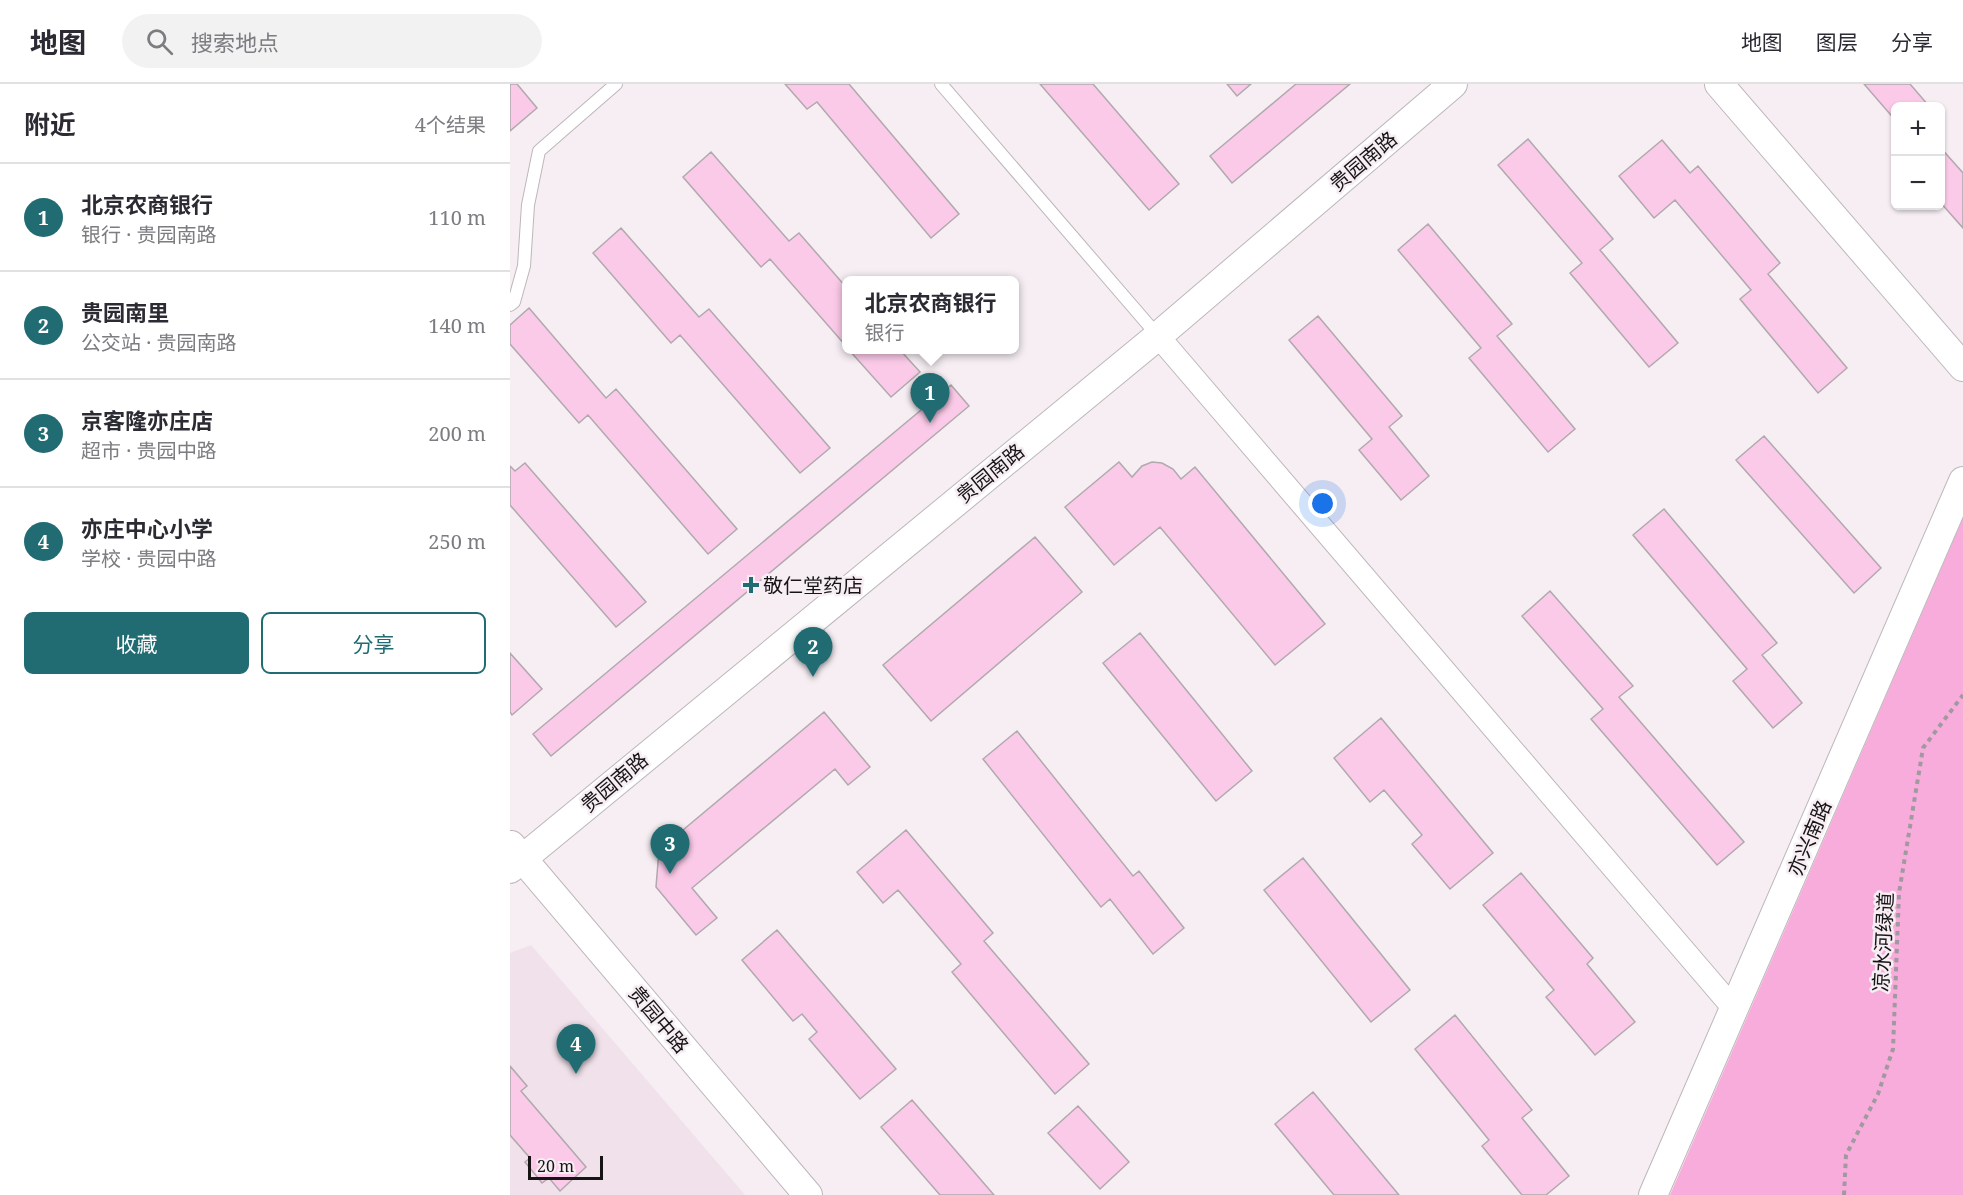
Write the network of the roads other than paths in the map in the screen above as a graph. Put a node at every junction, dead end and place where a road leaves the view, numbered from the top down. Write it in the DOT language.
graph roads {
  1 [pos="616,84"];
  2 [pos="941,84"];
  3 [pos="1454,84"];
  4 [pos="1719,84"];
  5 [pos="510,305"];
  6 [pos="1158,336"];
  7 [pos="1963,368"];
  8 [pos="1963,481"];
  9 [pos="514,857"];
  10 [pos="1735,1010"];
  11 [pos="808,1195"];
  12 [pos="1653,1195"];
  1 -- 5 [label="lane"];
  2 -- 6 [label="lane"];
  3 -- 6 [label="street, 贵园南路"];
  4 -- 7 [label="street"];
  6 -- 9 [label="street, 贵园南路"];
  6 -- 10 [label="street"];
  8 -- 10 [label="street, 亦兴南路"];
  9 -- 11 [label="street, 贵园中路"];
  10 -- 12 [label="street, 亦兴南路"];
}
